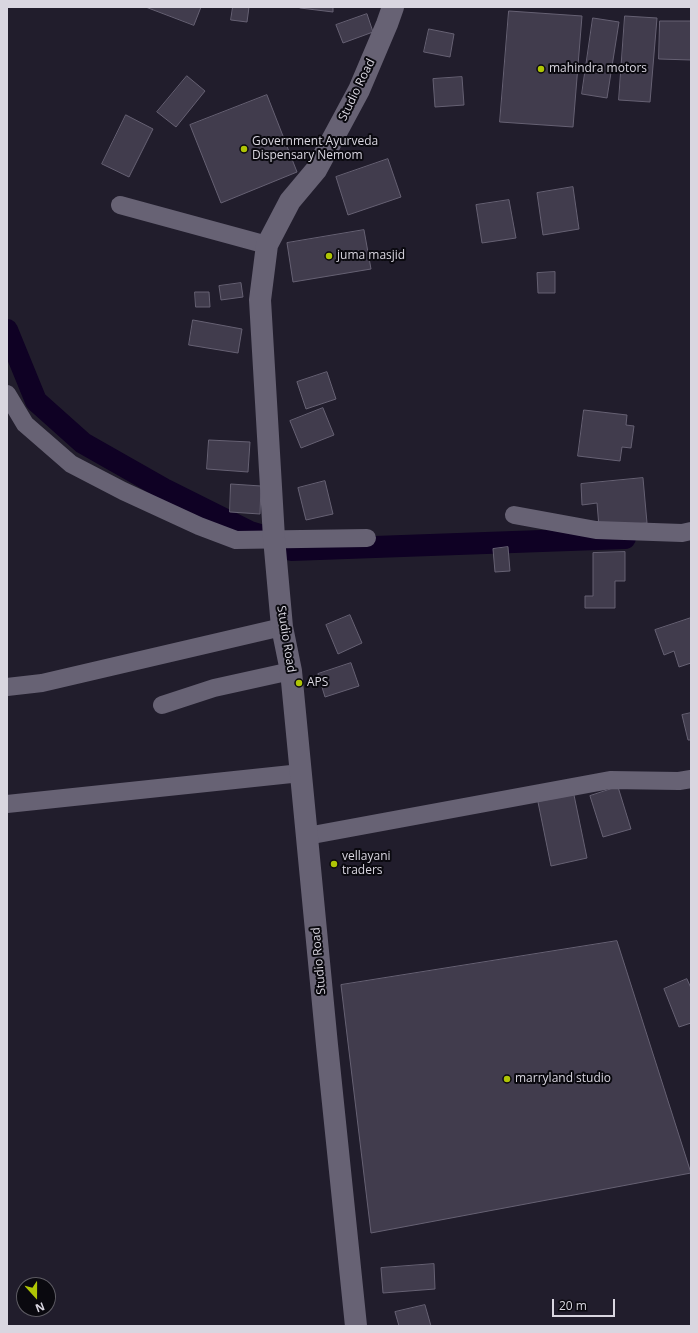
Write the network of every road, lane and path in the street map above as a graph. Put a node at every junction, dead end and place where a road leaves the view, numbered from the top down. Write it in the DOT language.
graph roads {
  1 [pos="393,7"];
  2 [pos="120,205"];
  3 [pos="266,245"];
  4 [pos="7,394"];
  5 [pos="7,421"];
  6 [pos="25,424"];
  7 [pos="514,515"];
  8 [pos="691,531"];
  9 [pos="274,538"];
  10 [pos="367,538"];
  11 [pos="282,627"];
  12 [pos="291,671"];
  13 [pos="7,687"];
  14 [pos="162,705"];
  15 [pos="301,774"];
  16 [pos="691,779"];
  17 [pos="7,804"];
  18 [pos="307,836"];
  19 [pos="356,1326"];
  1 -- 3 [label="street, Studio Road"];
  2 -- 3 [label="street"];
  3 -- 9 [label="street, Studio Road"];
  4 -- 6 [label="street"];
  5 -- 6 [label="street"];
  6 -- 9 [label="street"];
  7 -- 8 [label="street"];
  9 -- 10 [label="street"];
  9 -- 11 [label="street, Studio Road"];
  11 -- 12 [label="street, Studio Road"];
  11 -- 13 [label="street"];
  12 -- 14 [label="street"];
  12 -- 15 [label="street, Studio Road"];
  15 -- 17 [label="street"];
  15 -- 18 [label="street, Studio Road"];
  16 -- 18 [label="street"];
  18 -- 19 [label="street, Studio Road"];
}
